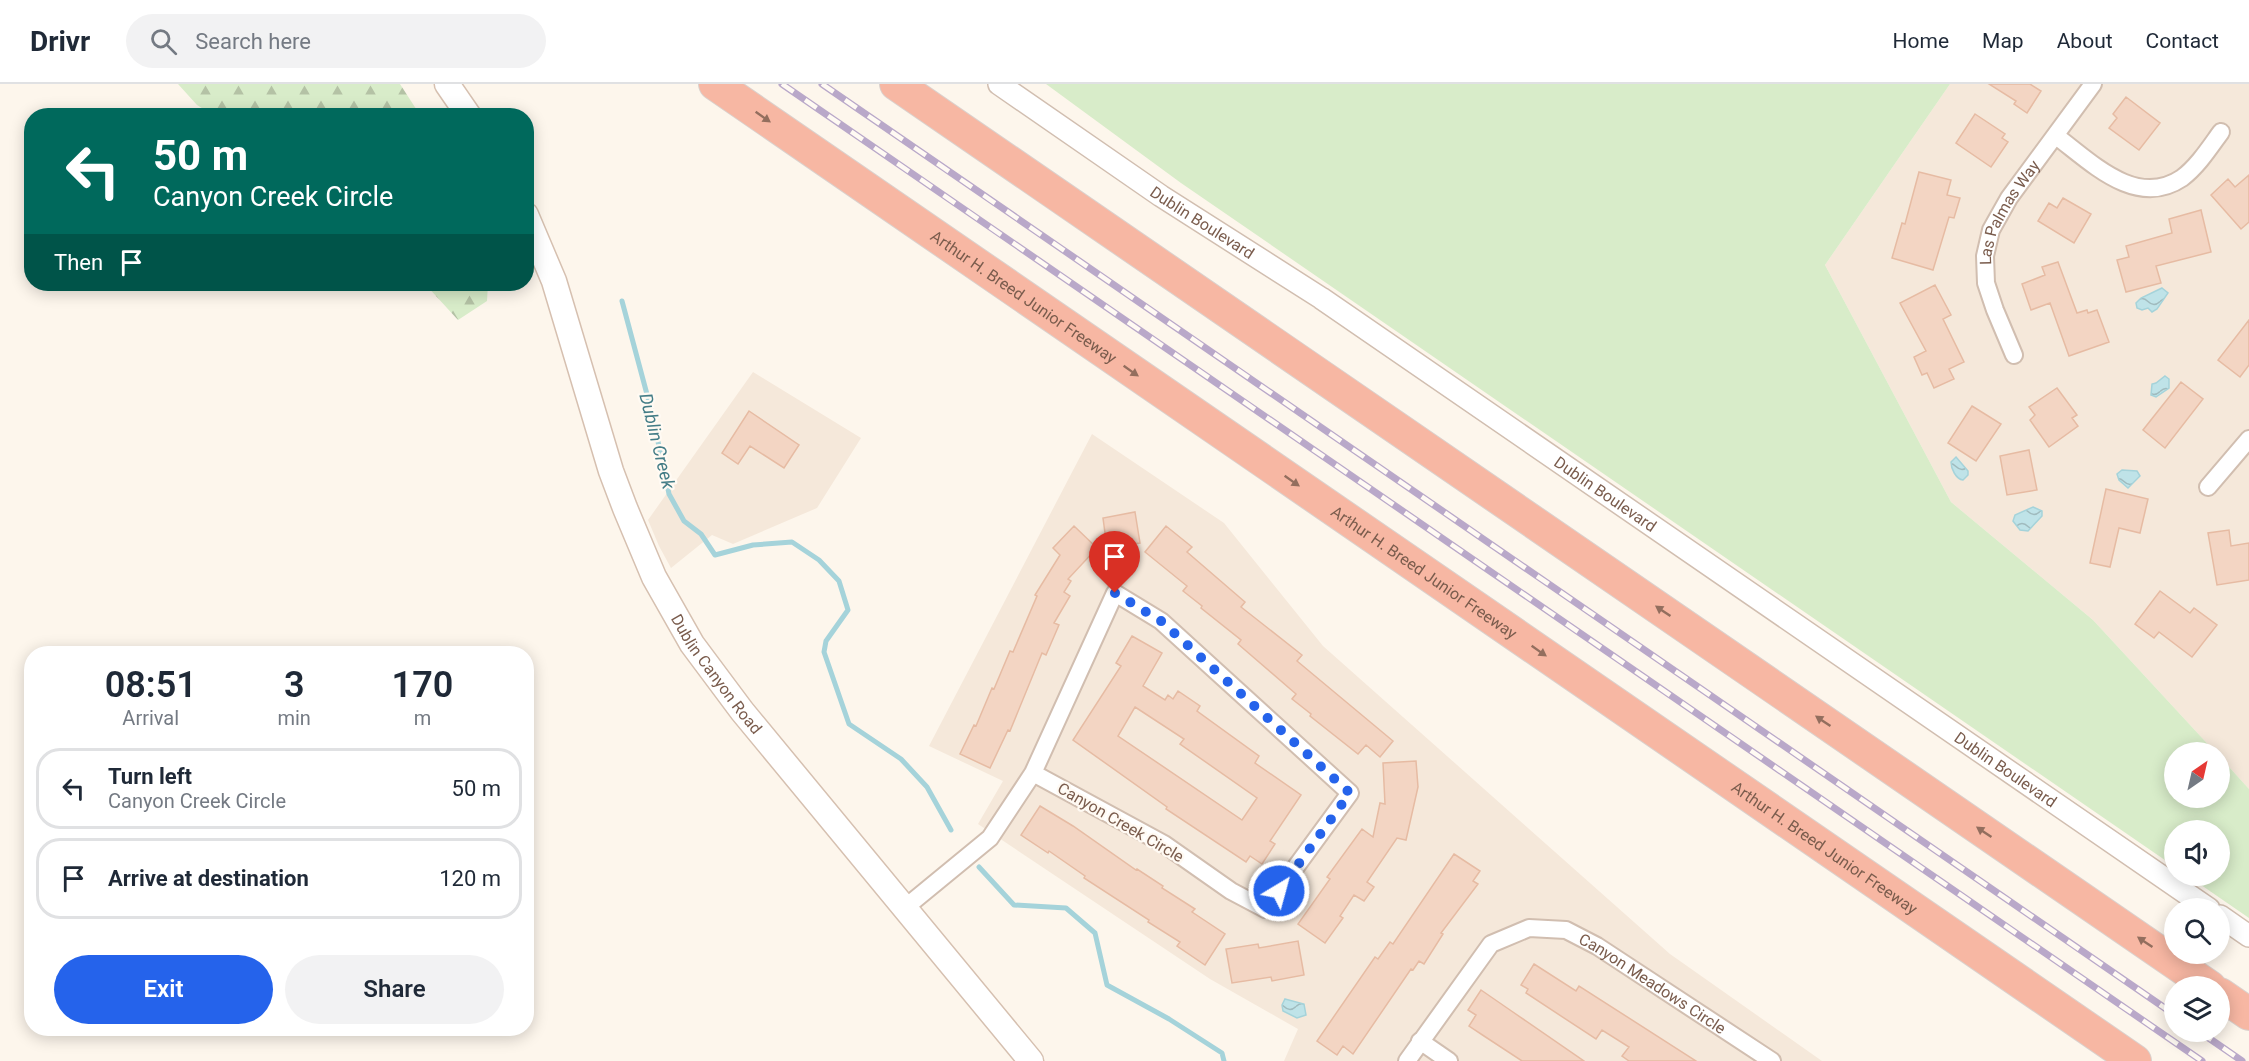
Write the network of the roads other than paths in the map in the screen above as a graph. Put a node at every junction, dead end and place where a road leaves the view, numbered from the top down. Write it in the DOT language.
graph roads {
  1 [pos="447,84"];
  2 [pos="715,84"];
  3 [pos="896,84"];
  4 [pos="999,84"];
  5 [pos="2093,84"];
  6 [pos="464,108"];
  7 [pos="2221,132"];
  8 [pos="2056,136"];
  9 [pos="534,234"];
  10 [pos="2014,356"];
  11 [pos="2249,439"];
  12 [pos="2208,487"];
  13 [pos="1033,773"];
  14 [pos="2193,898"];
  15 [pos="906,907"];
  16 [pos="2230,923"];
  17 [pos="2249,936"];
  18 [pos="2194,976"];
  19 [pos="2230,1001"];
  20 [pos="2249,1014"];
  21 [pos="1420,1041"];
  22 [pos="1031,1061"];
  23 [pos="1407,1061"];
  24 [pos="1449,1061"];
  25 [pos="1772,1061"];
  26 [pos="2135,1061"];
  1 -- 6 [label="main road"];
  2 -- 26 [label="highway, Arthur H. Breed Junior Freeway, one-way"];
  18 -- 3 [label="highway, one-way"];
  4 -- 14 [label="street, Dublin Boulevard"];
  5 -- 8 [label="street, Las Palmas Way"];
  7 -- 8 [label="street"];
  8 -- 10 [label="street, Las Palmas Way"];
  9 -- 15 [label="main road, Dublin Canyon Road"];
  11 -- 12 [label="street"];
  13 -- 13 [label="street, Canyon Creek Circle"];
  13 -- 15 [label="street, Canyon Creek Circle"];
  15 -- 22 [label="main road, Dublin Canyon Road"];
  16 -- 17 [label="street"];
  19 -- 20 [label="highway"];
  21 -- 23 [label="street, Canyon Meadows Circle"];
  21 -- 24 [label="street"];
  21 -- 25 [label="street, Canyon Meadows Circle"];
}
